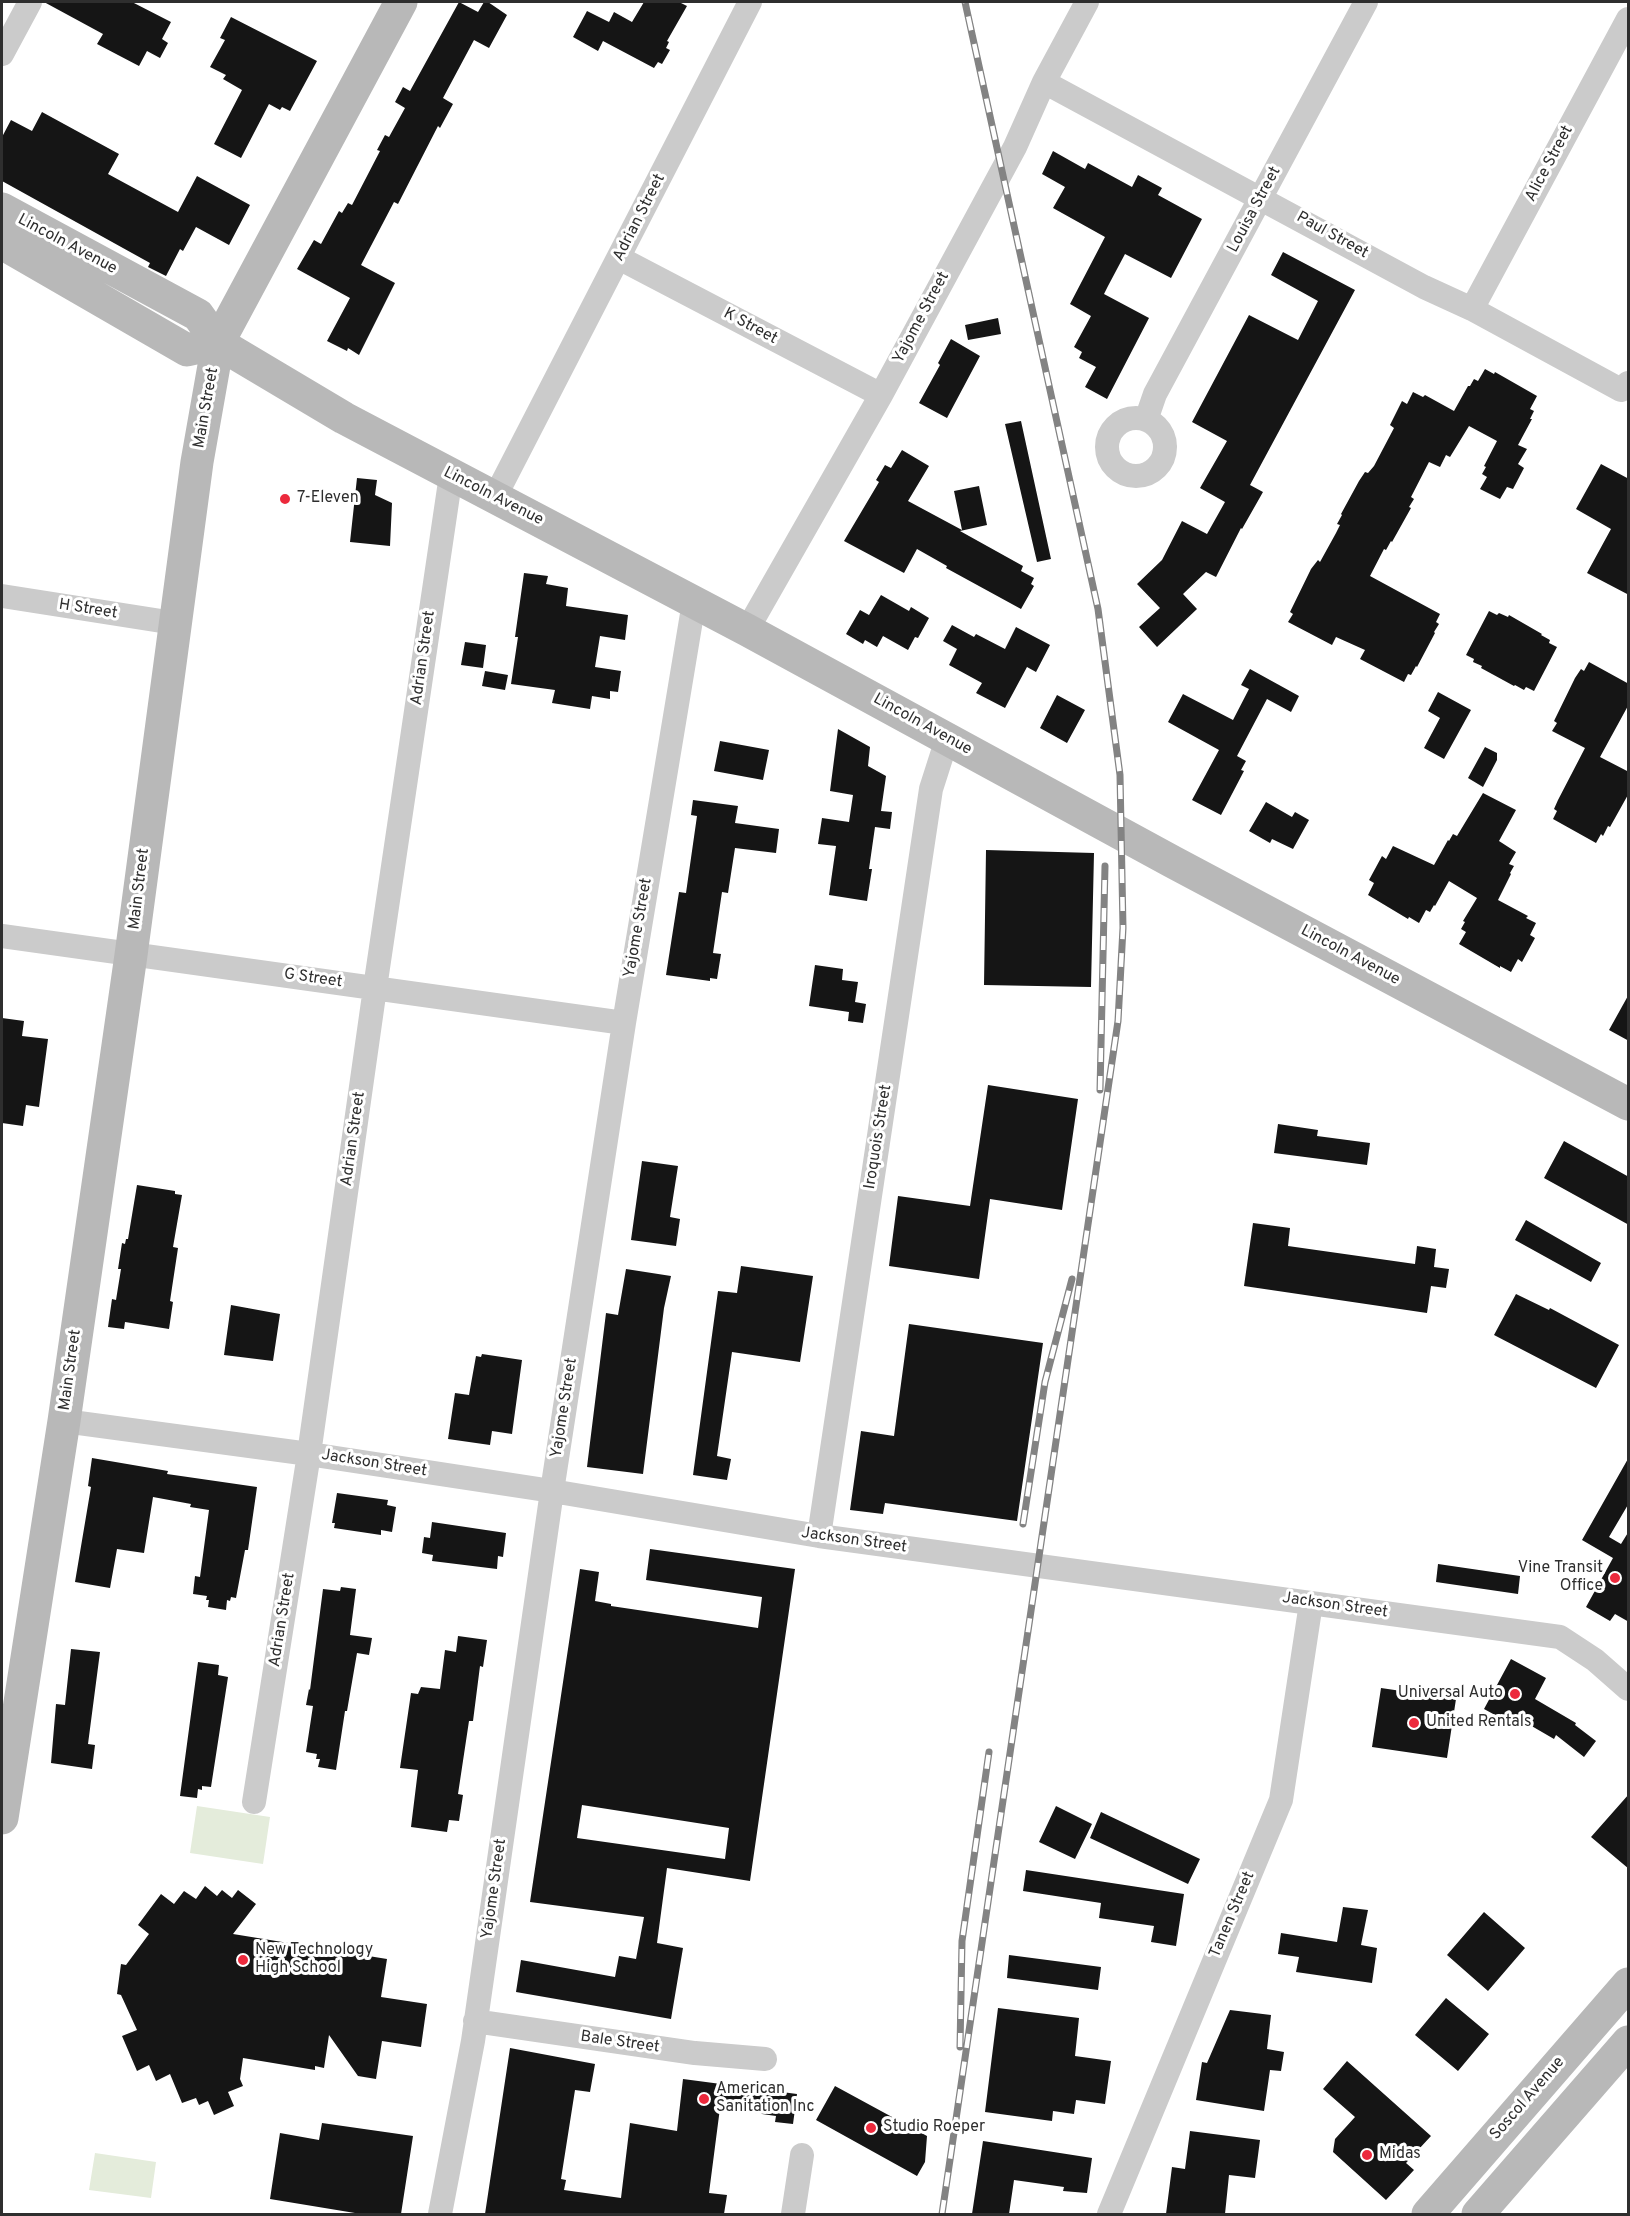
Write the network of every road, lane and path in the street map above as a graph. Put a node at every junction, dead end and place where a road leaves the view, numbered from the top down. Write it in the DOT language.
graph roads {
  1 [pos="30,2"];
  2 [pos="401,2"];
  3 [pos="750,2"];
  4 [pos="1087,2"];
  5 [pos="1366,2"];
  6 [pos="1629,19"];
  7 [pos="2,54"];
  8 [pos="1044,82"];
  9 [pos="1262,198"];
  10 [pos="2,209"];
  11 [pos="2,243"];
  12 [pos="619,258"];
  13 [pos="1473,309"];
  14 [pos="218,343"];
  15 [pos="1625,387"];
  16 [pos="881,395"];
  17 [pos="1146,420"];
  18 [pos="451,475"];
  19 [pos="495,496"];
  20 [pos="2,597"];
  21 [pos="694,602"];
  22 [pos="174,623"];
  23 [pos="747,630"];
  24 [pos="947,739"];
  25 [pos="2,936"];
  26 [pos="131,955"];
  27 [pos="375,987"];
  28 [pos="624,1023"];
  29 [pos="1629,1104"];
  30 [pos="64,1421"];
  31 [pos="309,1454"];
  32 [pos="552,1491"];
  33 [pos="819,1536"];
  34 [pos="1311,1603"];
  35 [pos="1629,1689"];
  36 [pos="254,1802"];
  37 [pos="2,1818"];
  38 [pos="1629,1984"];
  39 [pos="475,2021"];
  40 [pos="1629,2042"];
  41 [pos="765,2059"];
  42 [pos="802,2155"];
  43 [pos="440,2214"];
  44 [pos="793,2214"];
  45 [pos="1109,2214"];
  46 [pos="1428,2214"];
  47 [pos="1478,2214"];
  1 -- 7 [label="street"];
  2 -- 14 [label="main road, Main Street"];
  3 -- 12 [label="street, Adrian Street"];
  4 -- 8 [label="street, Yajome Street"];
  5 -- 9 [label="street, Louisa Street"];
  6 -- 13 [label="street, Alice Street"];
  8 -- 9 [label="street, Paul Street"];
  8 -- 16 [label="street, Yajome Street"];
  9 -- 13 [label="street, Paul Street"];
  9 -- 17 [label="street, Louisa Street"];
  10 -- 14 [label="main road, Lincoln Avenue"];
  11 -- 14 [label="main road, Lincoln Avenue"];
  12 -- 16 [label="street, K Street"];
  12 -- 19 [label="street, Adrian Street"];
  13 -- 15 [label="street, Paul Street"];
  14 -- 18 [label="main road, Lincoln Avenue"];
  14 -- 22 [label="main road, Main Street"];
  16 -- 23 [label="street, Yajome Street"];
  18 -- 19 [label="main road, Lincoln Avenue"];
  18 -- 27 [label="street, Adrian Street"];
  19 -- 21 [label="main road, Lincoln Avenue"];
  20 -- 22 [label="street, H Street"];
  21 -- 23 [label="main road, Lincoln Avenue"];
  21 -- 28 [label="street, Yajome Street"];
  22 -- 26 [label="main road, Main Street"];
  23 -- 24 [label="main road, Lincoln Avenue"];
  24 -- 29 [label="main road, Lincoln Avenue"];
  24 -- 33 [label="street, Iroquois Street"];
  25 -- 26 [label="street, G Street"];
  26 -- 27 [label="street, G Street"];
  26 -- 30 [label="main road, Main Street"];
  27 -- 28 [label="street, G Street"];
  27 -- 31 [label="street, Adrian Street"];
  28 -- 32 [label="street, Yajome Street"];
  30 -- 31 [label="street, Jackson Street"];
  30 -- 37 [label="main road, Main Street"];
  31 -- 32 [label="street, Jackson Street"];
  31 -- 36 [label="street, Adrian Street"];
  32 -- 33 [label="street, Jackson Street"];
  32 -- 39 [label="street, Yajome Street"];
  33 -- 34 [label="street, Jackson Street"];
  34 -- 35 [label="street, Jackson Street"];
  34 -- 45 [label="street, Tanen Street"];
  38 -- 46 [label="main road, Soscol Avenue"];
  39 -- 41 [label="street, Bale Street"];
  39 -- 43 [label="street, Yajome Street"];
  40 -- 47 [label="main road"];
  42 -- 44 [label="street"];
}
